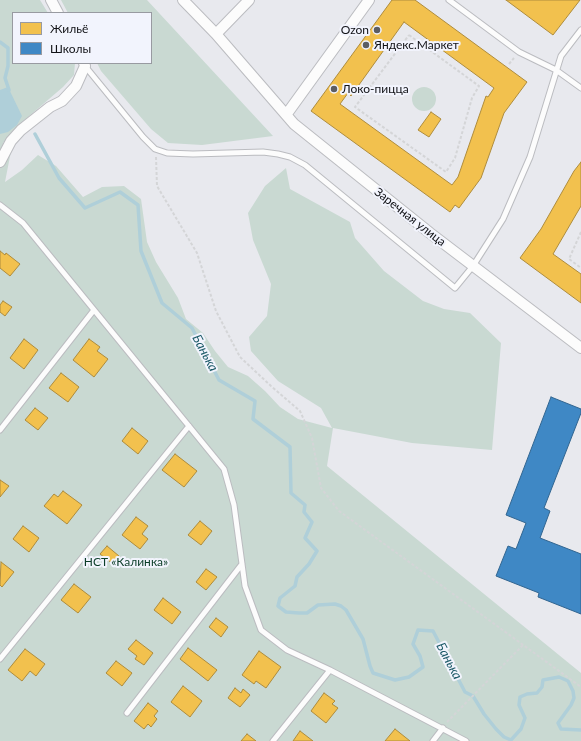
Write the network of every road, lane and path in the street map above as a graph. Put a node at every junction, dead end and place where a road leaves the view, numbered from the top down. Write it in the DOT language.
graph roads {
  1 [pos="51,0"];
  2 [pos="183,0"];
  3 [pos="250,0"];
  4 [pos="369,0"];
  5 [pos="449,0"];
  6 [pos="57,12"];
  7 [pos="581,30"];
  8 [pos="216,34"];
  9 [pos="409,35"];
  10 [pos="84,65"];
  11 [pos="556,70"];
  12 [pos="581,88"];
  13 [pos="286,115"];
  14 [pos="3,149"];
  15 [pos="155,149"];
  16 [pos="0,162"];
  17 [pos="0,205"];
  18 [pos="581,232"];
  19 [pos="473,266"];
  20 [pos="581,268"];
  21 [pos="94,310"];
  22 [pos="581,348"];
  23 [pos="189,426"];
  24 [pos="0,430"];
  25 [pos="242,564"];
  26 [pos="523,645"];
  27 [pos="0,659"];
  28 [pos="330,670"];
  29 [pos="581,687"];
  30 [pos="127,713"];
  31 [pos="447,722"];
  32 [pos="443,728"];
  33 [pos="273,741"];
  34 [pos="433,741"];
  35 [pos="466,741"];
  1 -- 6 [label="street"];
  2 -- 8 [label="street, Заречная улица"];
  3 -- 8 [label="street"];
  4 -- 13 [label="street"];
  5 -- 11 [label="lane"];
  7 -- 11 [label="lane"];
  8 -- 13 [label="street, Заречная улица"];
  9 -- 9 [label="path"];
  10 -- 14 [label="street"];
  10 -- 15 [label="lane"];
  11 -- 12 [label="lane"];
  11 -- 19 [label="lane"];
  13 -- 19 [label="street, Заречная улица"];
  14 -- 16 [label="street"];
  15 -- 19 [label="lane"];
  15 -- 26 [label="path"];
  17 -- 21 [label="lane"];
  18 -- 20 [label="path"];
  19 -- 22 [label="street, Заречная улица"];
  21 -- 23 [label="lane"];
  21 -- 24 [label="lane"];
  23 -- 25 [label="lane"];
  23 -- 27 [label="lane"];
  25 -- 28 [label="lane"];
  25 -- 30 [label="lane"];
  26 -- 29 [label="path"];
  26 -- 31 [label="path"];
  28 -- 32 [label="lane"];
  28 -- 33 [label="lane"];
  32 -- 34 [label="lane"];
  32 -- 35 [label="lane"];
}
